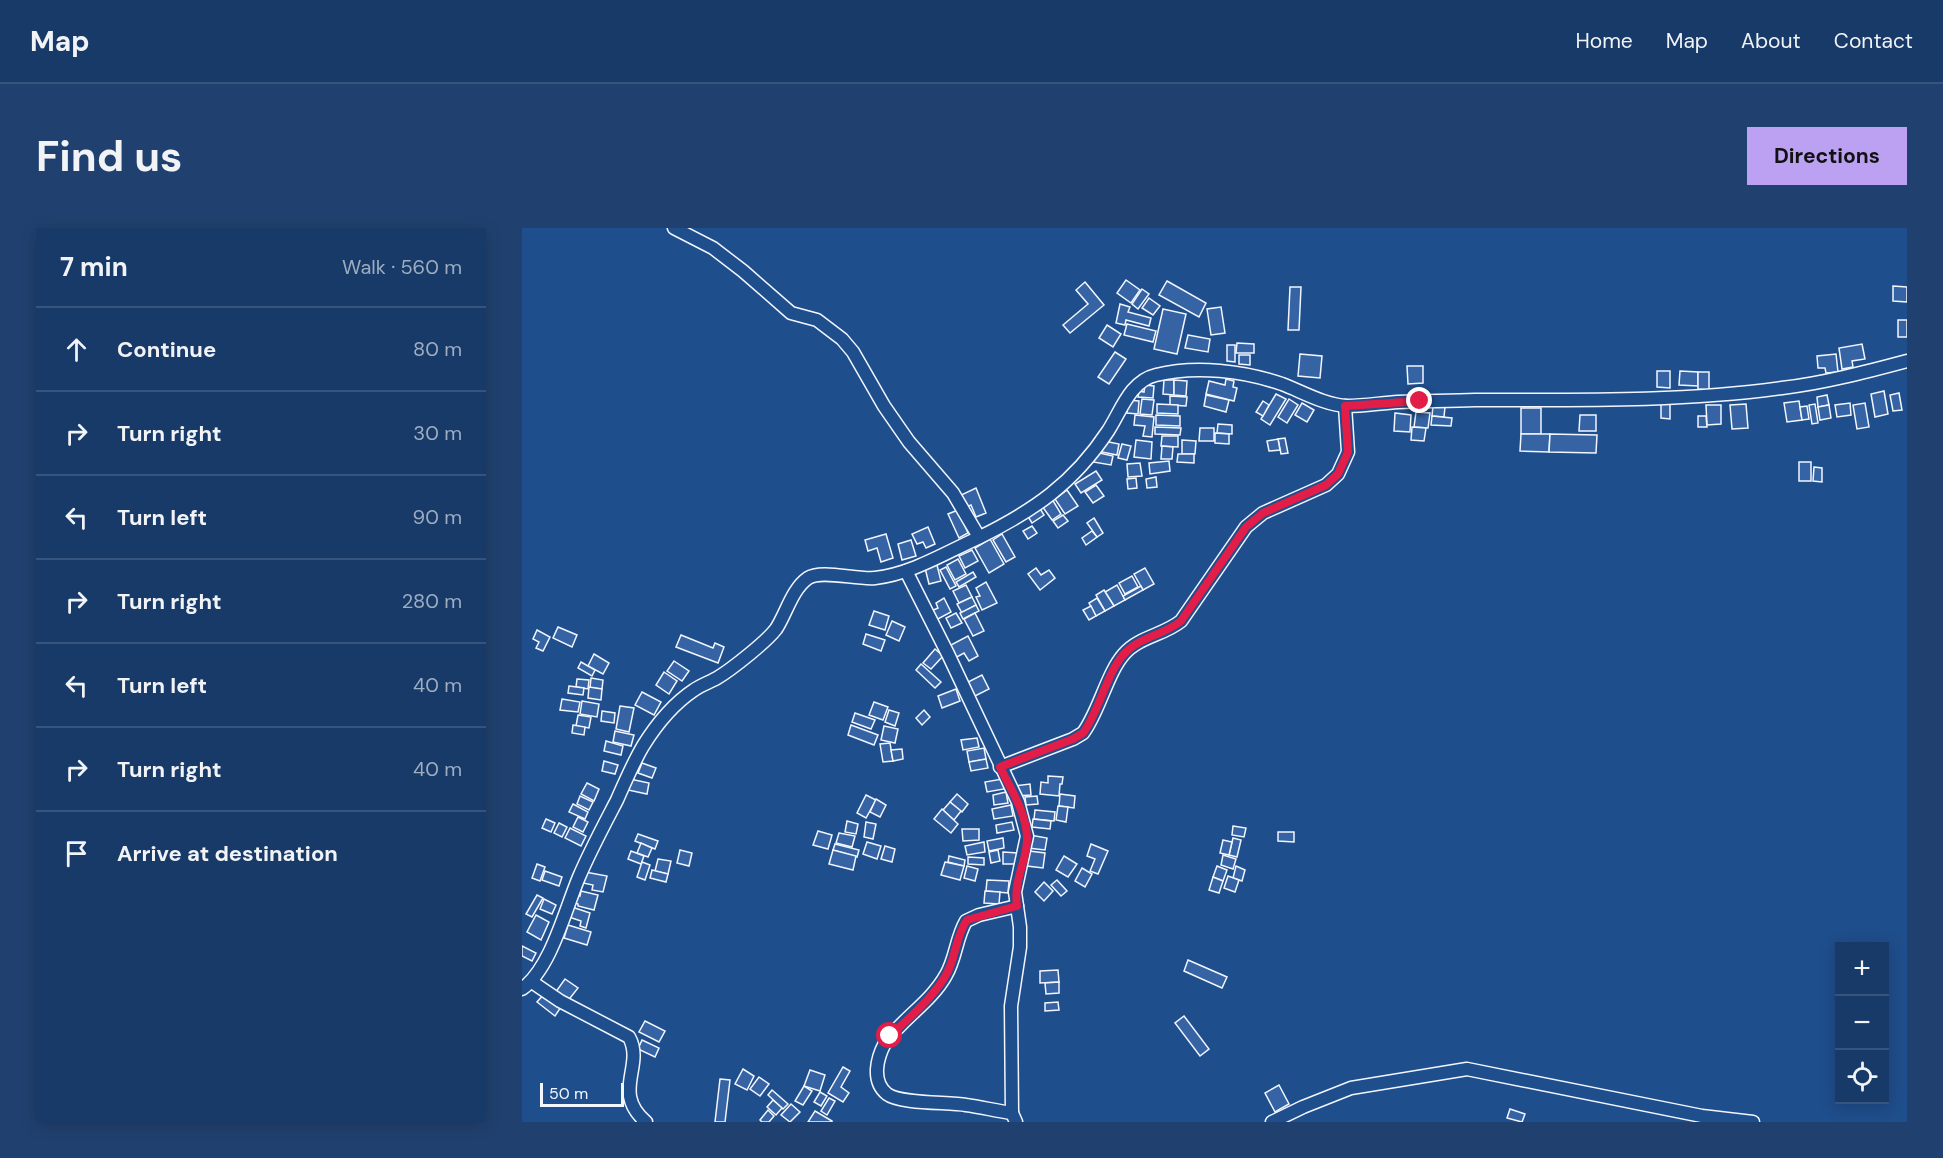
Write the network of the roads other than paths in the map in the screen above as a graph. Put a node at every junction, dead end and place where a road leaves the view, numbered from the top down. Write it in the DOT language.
graph roads {
  1 [pos="674,228"];
  2 [pos="1907,361"];
  3 [pos="1345,406"];
  4 [pos="979,537"];
  5 [pos="906,570"];
  6 [pos="1000,767"];
  7 [pos="1017,906"];
  8 [pos="527,986"];
  9 [pos="1014,1118"];
  10 [pos="646,1122"];
  11 [pos="1272,1122"];
  12 [pos="1752,1122"];
  1 -- 4 [label="street"];
  2 -- 3 [label="street"];
  3 -- 4 [label="street"];
  3 -- 6 [label="street"];
  4 -- 5 [label="street"];
  5 -- 6 [label="street"];
  5 -- 8 [label="street"];
  6 -- 7 [label="street"];
  7 -- 9 [label="street"];
  7 -- 9 [label="street"];
  8 -- 10 [label="street"];
  11 -- 12 [label="street"];
}
